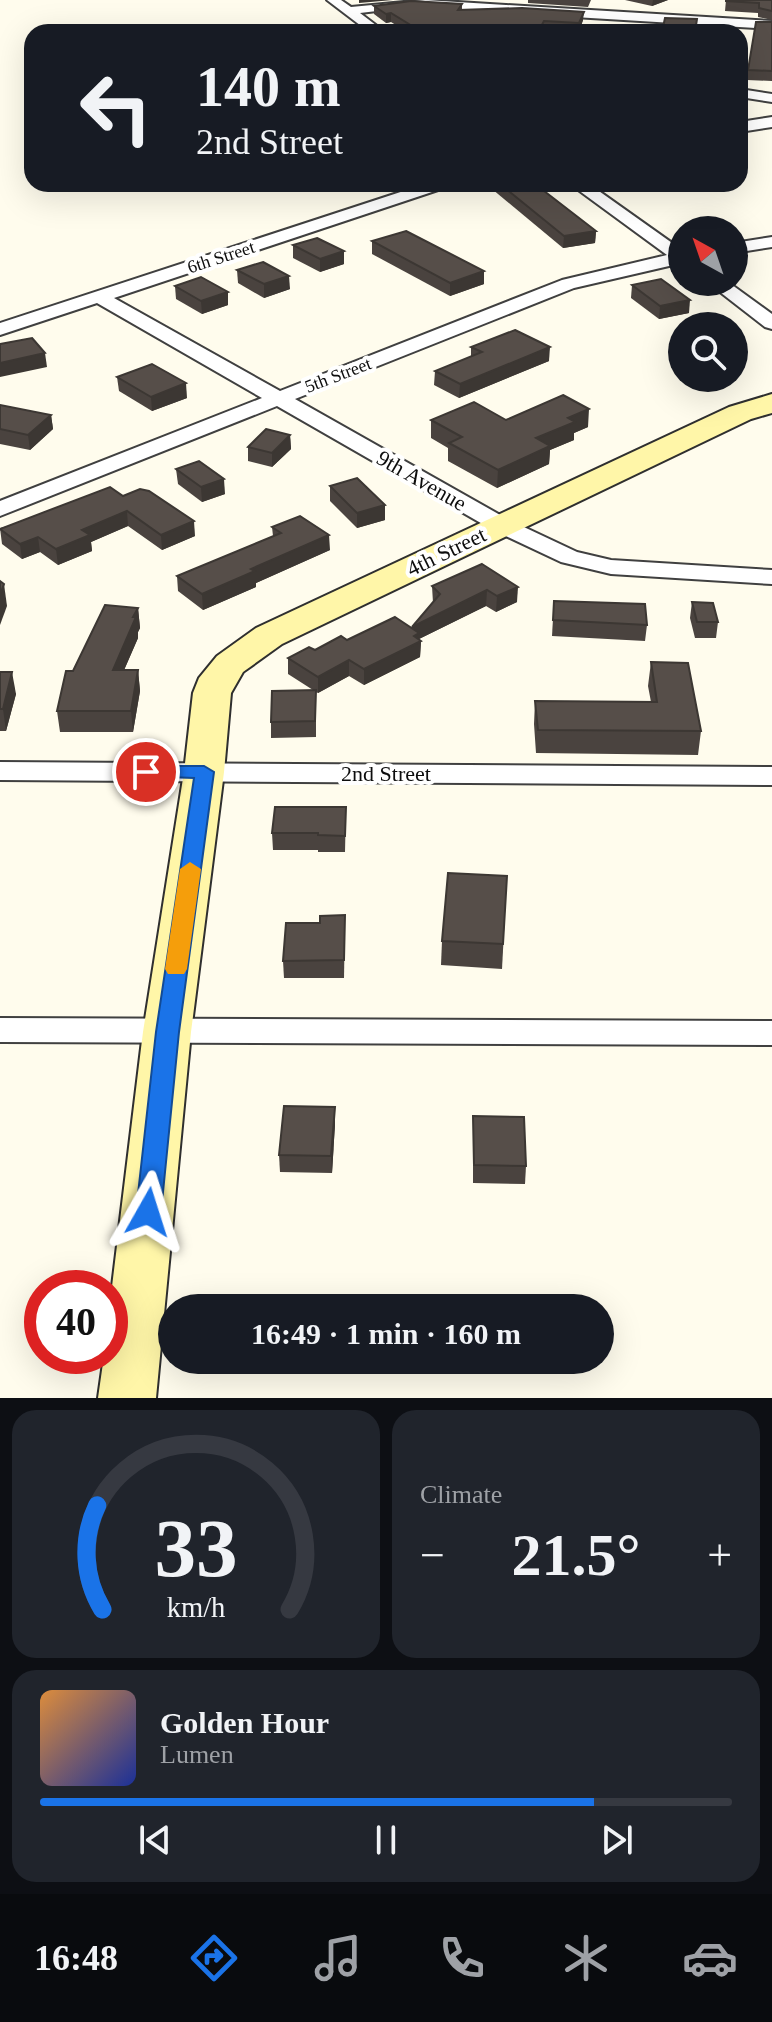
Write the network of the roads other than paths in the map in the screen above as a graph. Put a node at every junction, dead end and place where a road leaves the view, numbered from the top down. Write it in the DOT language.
graph roads {
  1 [pos="333,0"];
  2 [pos="348,11"];
  3 [pos="367,24"];
  4 [pos="772,25"];
  5 [pos="748,94"];
  6 [pos="772,98"];
  7 [pos="772,122"];
  8 [pos="748,126"];
  9 [pos="417,192"];
  10 [pos="589,192"];
  11 [pos="772,242"];
  12 [pos="748,246"];
  13 [pos="668,248"];
  14 [pos="668,261"];
  15 [pos="735,296"];
  16 [pos="99,297"];
  17 [pos="772,323"];
  18 [pos="0,329"];
  19 [pos="278,398"];
  20 [pos="772,403"];
  21 [pos="0,509"];
  22 [pos="501,525"];
  23 [pos="772,577"];
  24 [pos="0,771"];
  25 [pos="204,772"];
  26 [pos="772,776"];
  27 [pos="0,1030"];
  28 [pos="167,1032"];
  29 [pos="772,1033"];
  30 [pos="127,1398"];
  1 -- 2 [label="street"];
  2 -- 3 [label="street"];
  2 -- 4 [label="street"];
  5 -- 6 [label="street"];
  7 -- 8 [label="street"];
  9 -- 16 [label="street, 6th Street"];
  10 -- 13 [label="street"];
  11 -- 12 [label="street"];
  14 -- 19 [label="street, 5th Street"];
  15 -- 17 [label="street"];
  16 -- 18 [label="street, 6th Street"];
  16 -- 19 [label="street, 9th Avenue"];
  19 -- 21 [label="street, 5th Street"];
  19 -- 22 [label="street, 9th Avenue"];
  20 -- 22 [label="street, 4th Street"];
  22 -- 23 [label="street, 9th Avenue"];
  22 -- 25 [label="street, 4th Street"];
  24 -- 25 [label="street, 2nd Street"];
  25 -- 26 [label="street, 2nd Street"];
  25 -- 28 [label="street, 4th Street"];
  27 -- 28 [label="street"];
  28 -- 29 [label="street"];
  28 -- 30 [label="street, 4th Street"];
}
